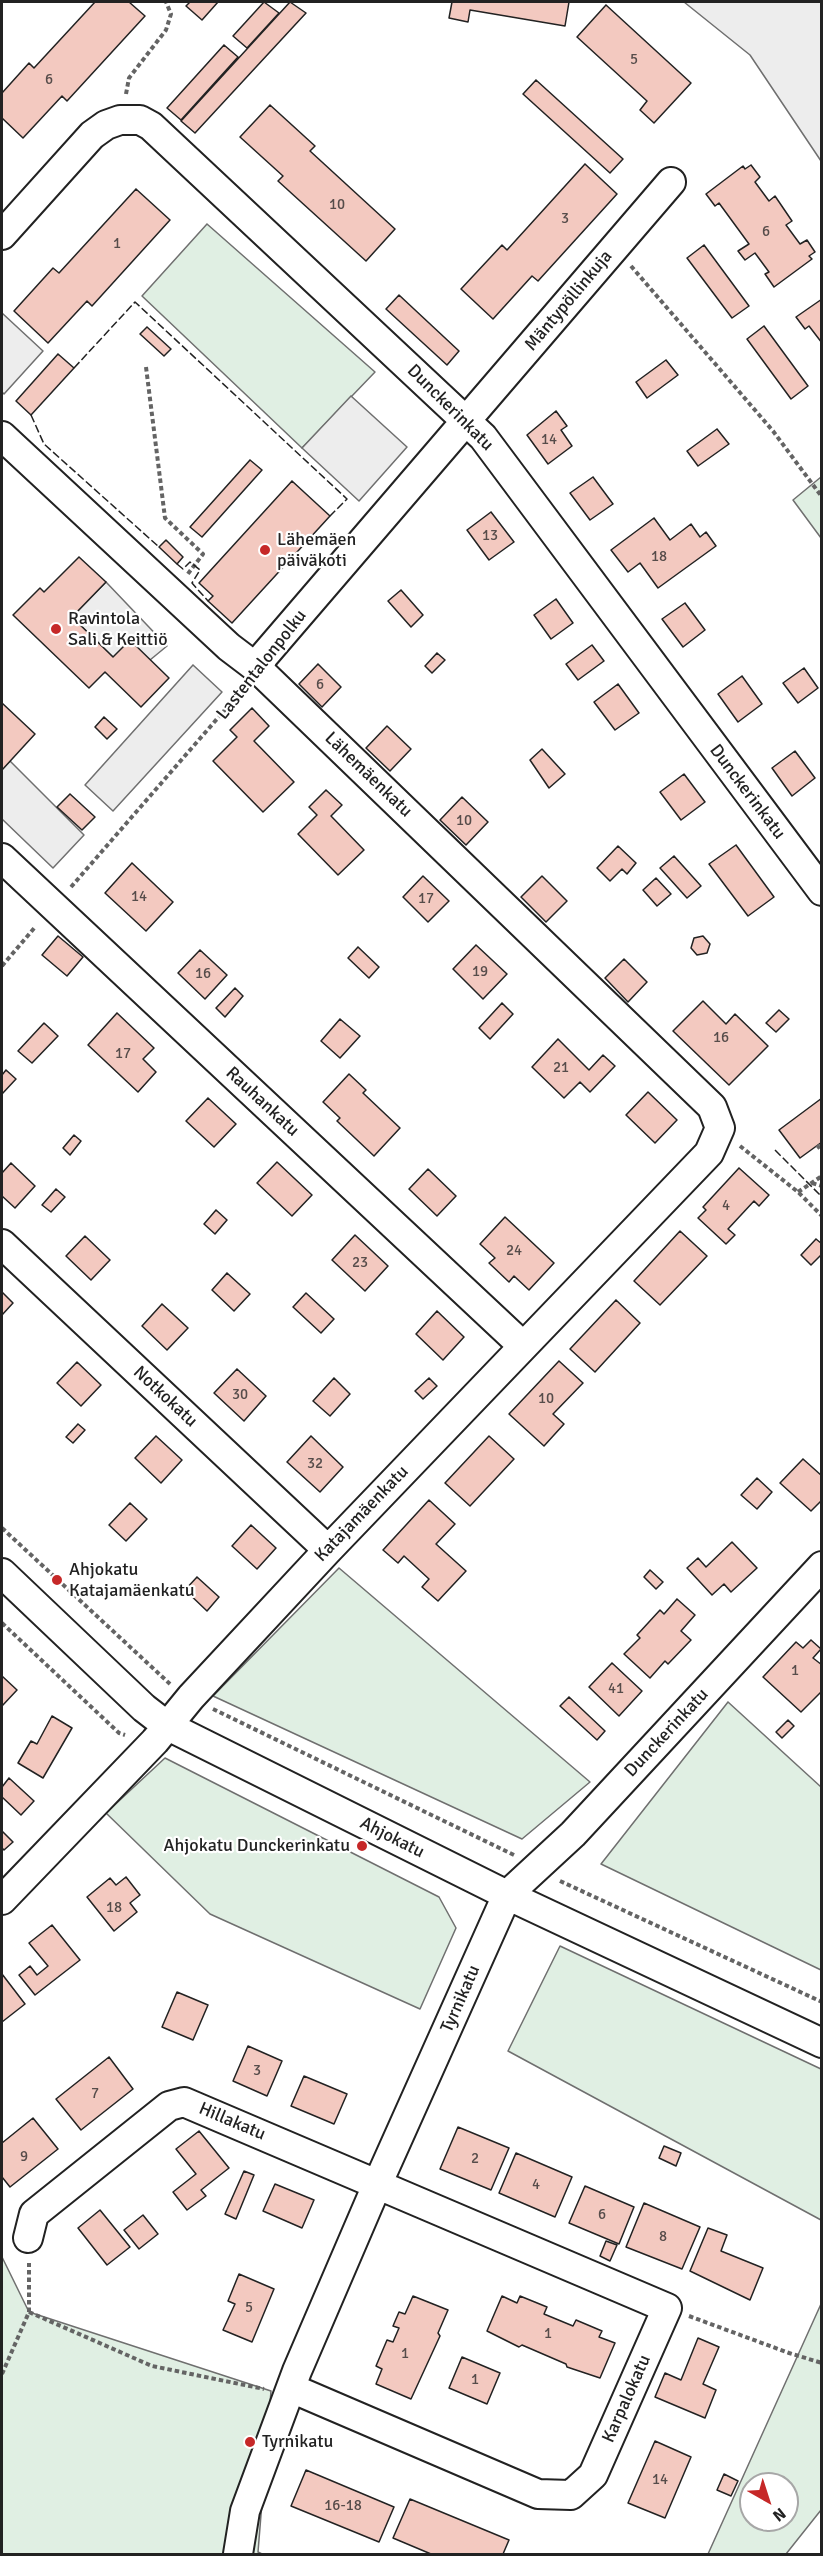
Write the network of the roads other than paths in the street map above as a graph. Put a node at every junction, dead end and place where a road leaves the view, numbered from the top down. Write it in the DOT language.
graph roads {
  1 [pos="671,182"];
  2 [pos="2,235"];
  3 [pos="468,421"];
  4 [pos="2,436"];
  5 [pos="258,669"];
  6 [pos="2,858"];
  7 [pos="822,891"];
  8 [pos="720,1128"];
  9 [pos="2,1244"];
  10 [pos="523,1346"];
  11 [pos="328,1550"];
  12 [pos="821,1568"];
  13 [pos="2,1574"];
  14 [pos="166,1725"];
  15 [pos="507,1895"];
  16 [pos="2,1900"];
  17 [pos="822,2043"];
  18 [pos="377,2185"];
  19 [pos="28,2238"];
  20 [pos="289,2391"];
  21 [pos="238,2554"];
  1 -- 3 [label="street, Mäntypöllinkuja"];
  2 -- 3 [label="street, Dunckerinkatu"];
  3 -- 5 [label="street, Lastentalonpolku"];
  3 -- 7 [label="street, Dunckerinkatu"];
  4 -- 5 [label="street, Lähemäenkatu"];
  5 -- 8 [label="street, Lähemäenkatu"];
  6 -- 10 [label="street, Rauhankatu"];
  8 -- 10 [label="street, Katajamäenkatu"];
  9 -- 11 [label="street, Notkokatu"];
  10 -- 11 [label="street, Katajamäenkatu"];
  11 -- 14 [label="street, Katajamäenkatu"];
  12 -- 15 [label="street, Dunckerinkatu"];
  13 -- 14 [label="street, Ahjokatu"];
  14 -- 15 [label="street, Ahjokatu"];
  14 -- 16 [label="street, Katajamäenkatu"];
  15 -- 17 [label="street, Ahjokatu"];
  15 -- 18 [label="street, Tyrnikatu"];
  18 -- 19 [label="street, Hillakatu"];
  18 -- 20 [label="street, Tyrnikatu"];
  18 -- 20 [label="street, Karpalokatu"];
  20 -- 21 [label="street, Tyrnikatu"];
}
